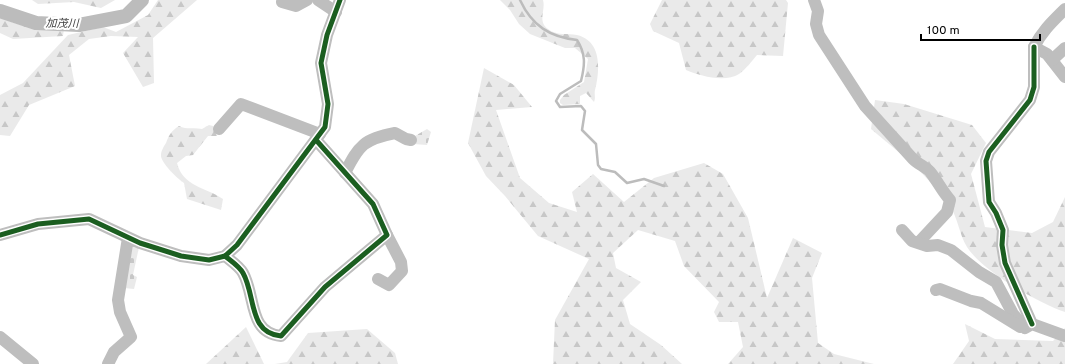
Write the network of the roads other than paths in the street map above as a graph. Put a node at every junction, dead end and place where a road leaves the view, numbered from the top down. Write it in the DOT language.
graph roads {
  1 [pos="307,0"];
  2 [pos="318,0"];
  3 [pos="340,0"];
  4 [pos="814,0"];
  5 [pos="282,2"];
  6 [pos="1065,9"];
  7 [pos="336,12"];
  8 [pos="1034,47"];
  9 [pos="1065,48"];
  10 [pos="1052,60"];
  11 [pos="1065,77"];
  12 [pos="219,129"];
  13 [pos="318,137"];
  14 [pos="411,140"];
  15 [pos="345,173"];
  16 [pos="902,230"];
  17 [pos="0,235"];
  18 [pos="387,235"];
  19 [pos="128,238"];
  20 [pos="919,242"];
  21 [pos="225,256"];
  22 [pos="378,279"];
  23 [pos="936,290"];
  24 [pos="1028,326"];
  25 [pos="1065,336"];
  26 [pos="0,337"];
  27 [pos="33,364"];
  28 [pos="108,364"];
  1 -- 5 [label="street"];
  2 -- 7 [label="street"];
  3 -- 7 [label="street"];
  4 -- 20 [label="street"];
  6 -- 8 [label="street"];
  7 -- 13 [label="street"];
  8 -- 10 [label="street"];
  8 -- 24 [label="street"];
  9 -- 10 [label="street"];
  10 -- 11 [label="street"];
  12 -- 13 [label="street"];
  13 -- 15 [label="street"];
  13 -- 21 [label="street"];
  14 -- 15 [label="street"];
  15 -- 18 [label="street"];
  16 -- 20 [label="street"];
  17 -- 19 [label="street"];
  18 -- 21 [label="street"];
  18 -- 22 [label="street"];
  19 -- 21 [label="street"];
  19 -- 28 [label="street"];
  20 -- 24 [label="street"];
  23 -- 24 [label="street"];
  24 -- 25 [label="street"];
  26 -- 27 [label="street"];
}
